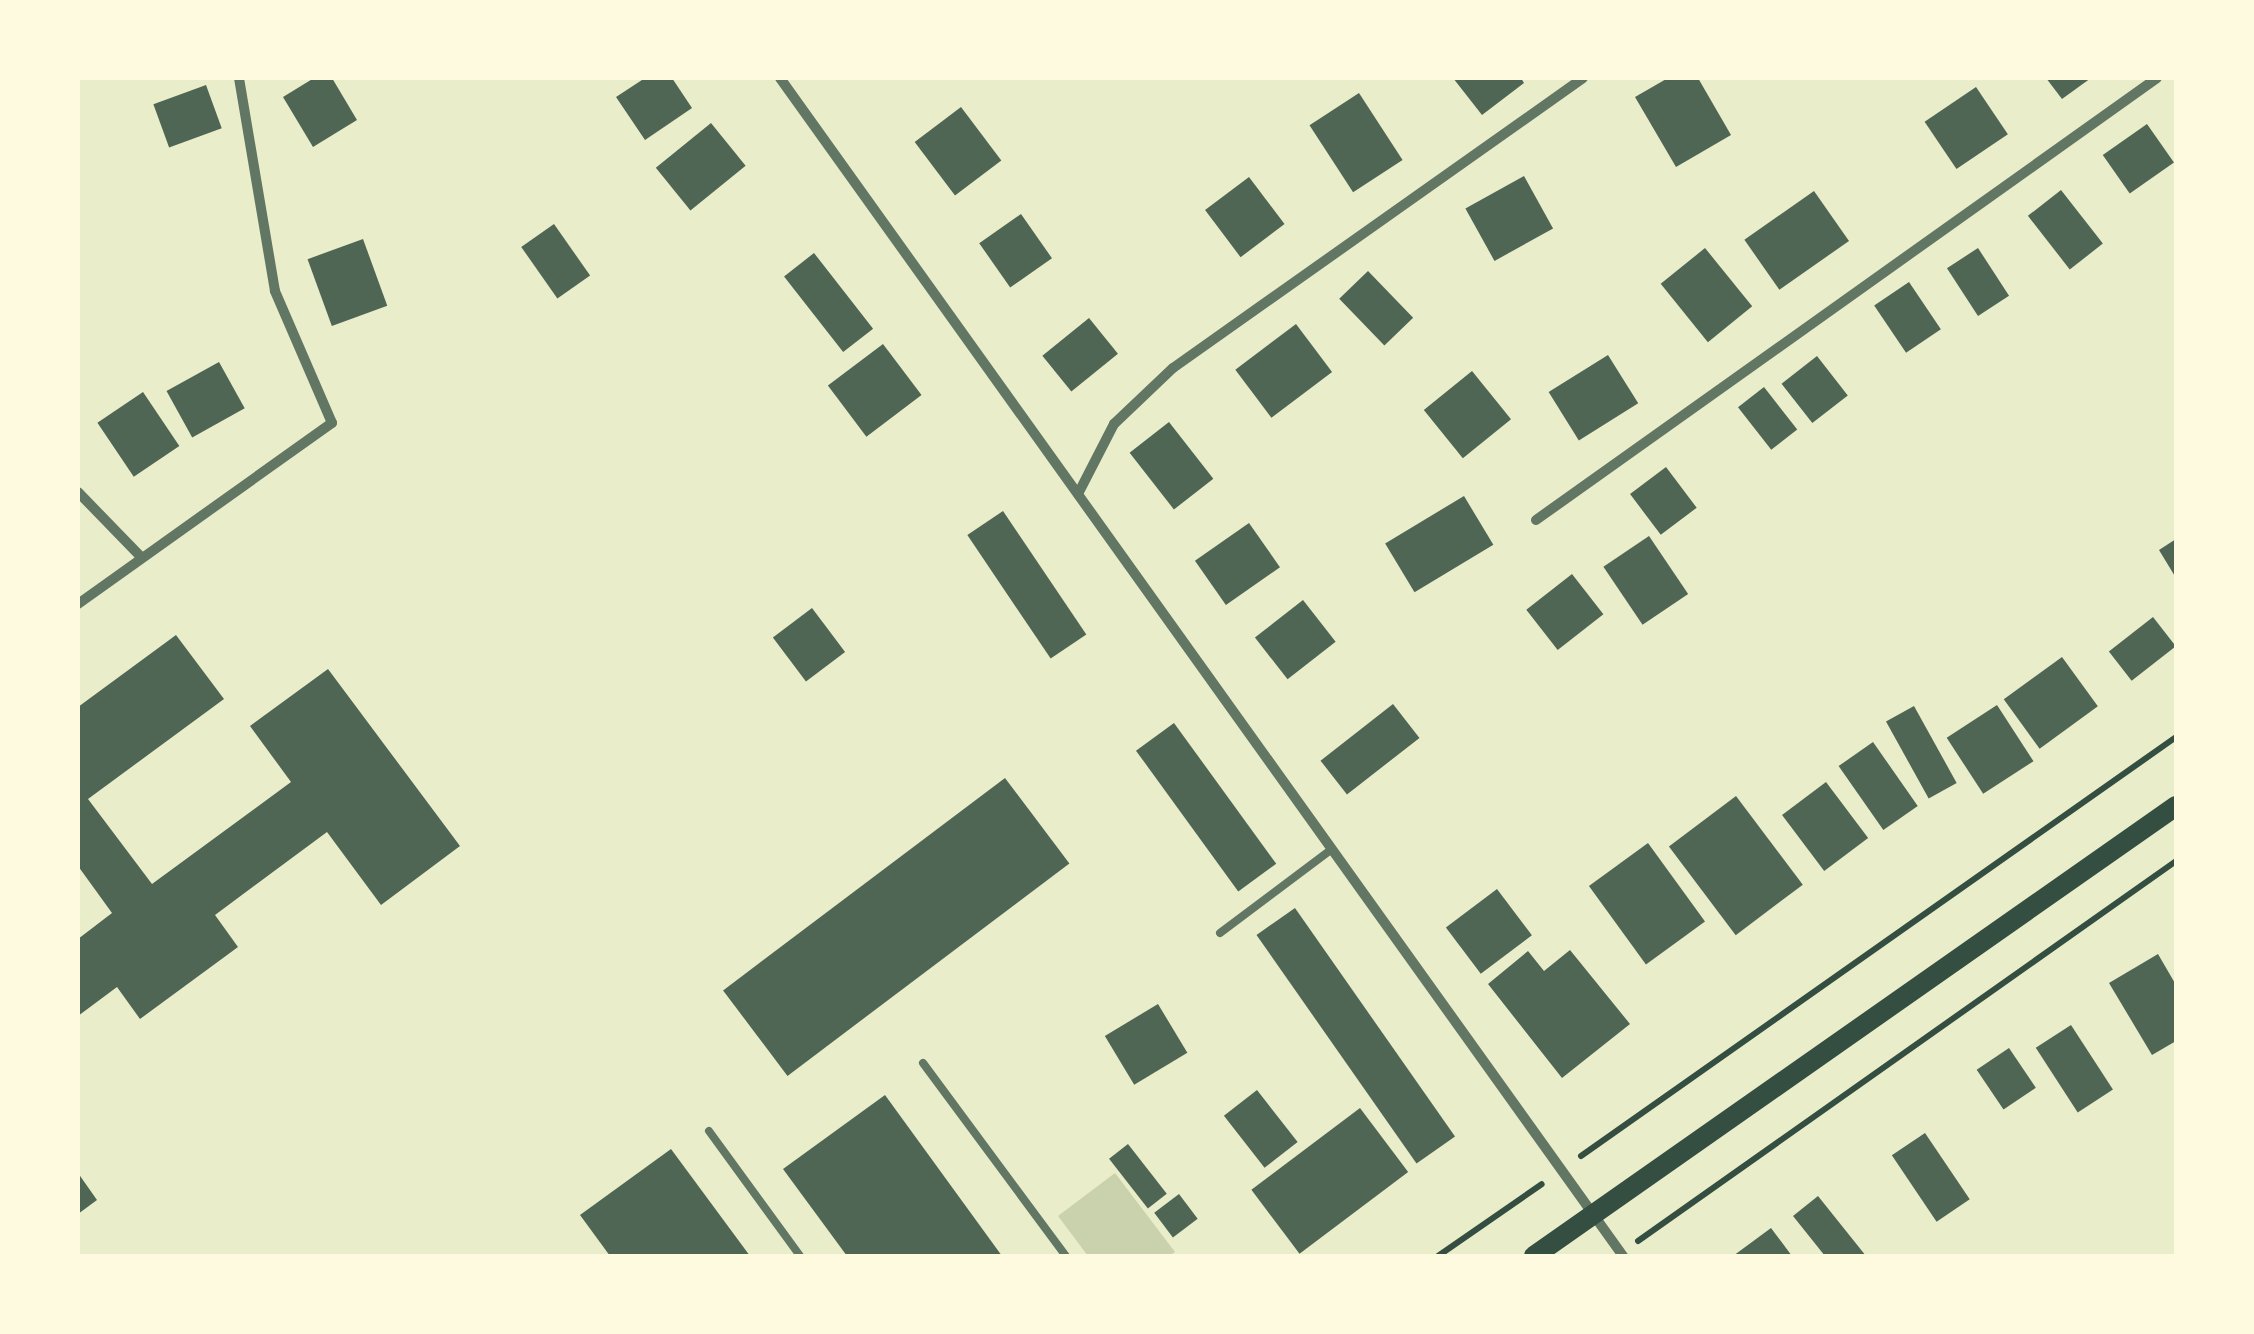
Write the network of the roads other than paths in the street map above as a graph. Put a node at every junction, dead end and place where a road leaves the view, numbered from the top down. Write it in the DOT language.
graph roads {
  1 [pos="239,78"];
  2 [pos="780,78"];
  3 [pos="1583,78"];
  4 [pos="2157,78"];
  5 [pos="78,492"];
  6 [pos="1078,494"];
  7 [pos="1536,520"];
  8 [pos="141,557"];
  9 [pos="78,604"];
  10 [pos="2176,806"];
  11 [pos="1332,849"];
  12 [pos="1220,932"];
  13 [pos="922,1063"];
  14 [pos="709,1130"];
  15 [pos="1594,1216"];
  16 [pos="1622,1255"];
  17 [pos="800,1256"];
  18 [pos="1066,1256"];
  19 [pos="1534,1256"];
  1 -- 8 [label="street"];
  2 -- 6 [label="street"];
  3 -- 6 [label="street"];
  4 -- 7 [label="street"];
  5 -- 8 [label="street"];
  6 -- 11 [label="street"];
  8 -- 9 [label="street"];
  10 -- 15 [label="main road"];
  11 -- 12 [label="lane"];
  11 -- 15 [label="street"];
  13 -- 18 [label="lane"];
  14 -- 17 [label="lane"];
  15 -- 16 [label="street"];
  15 -- 19 [label="main road"];
}
